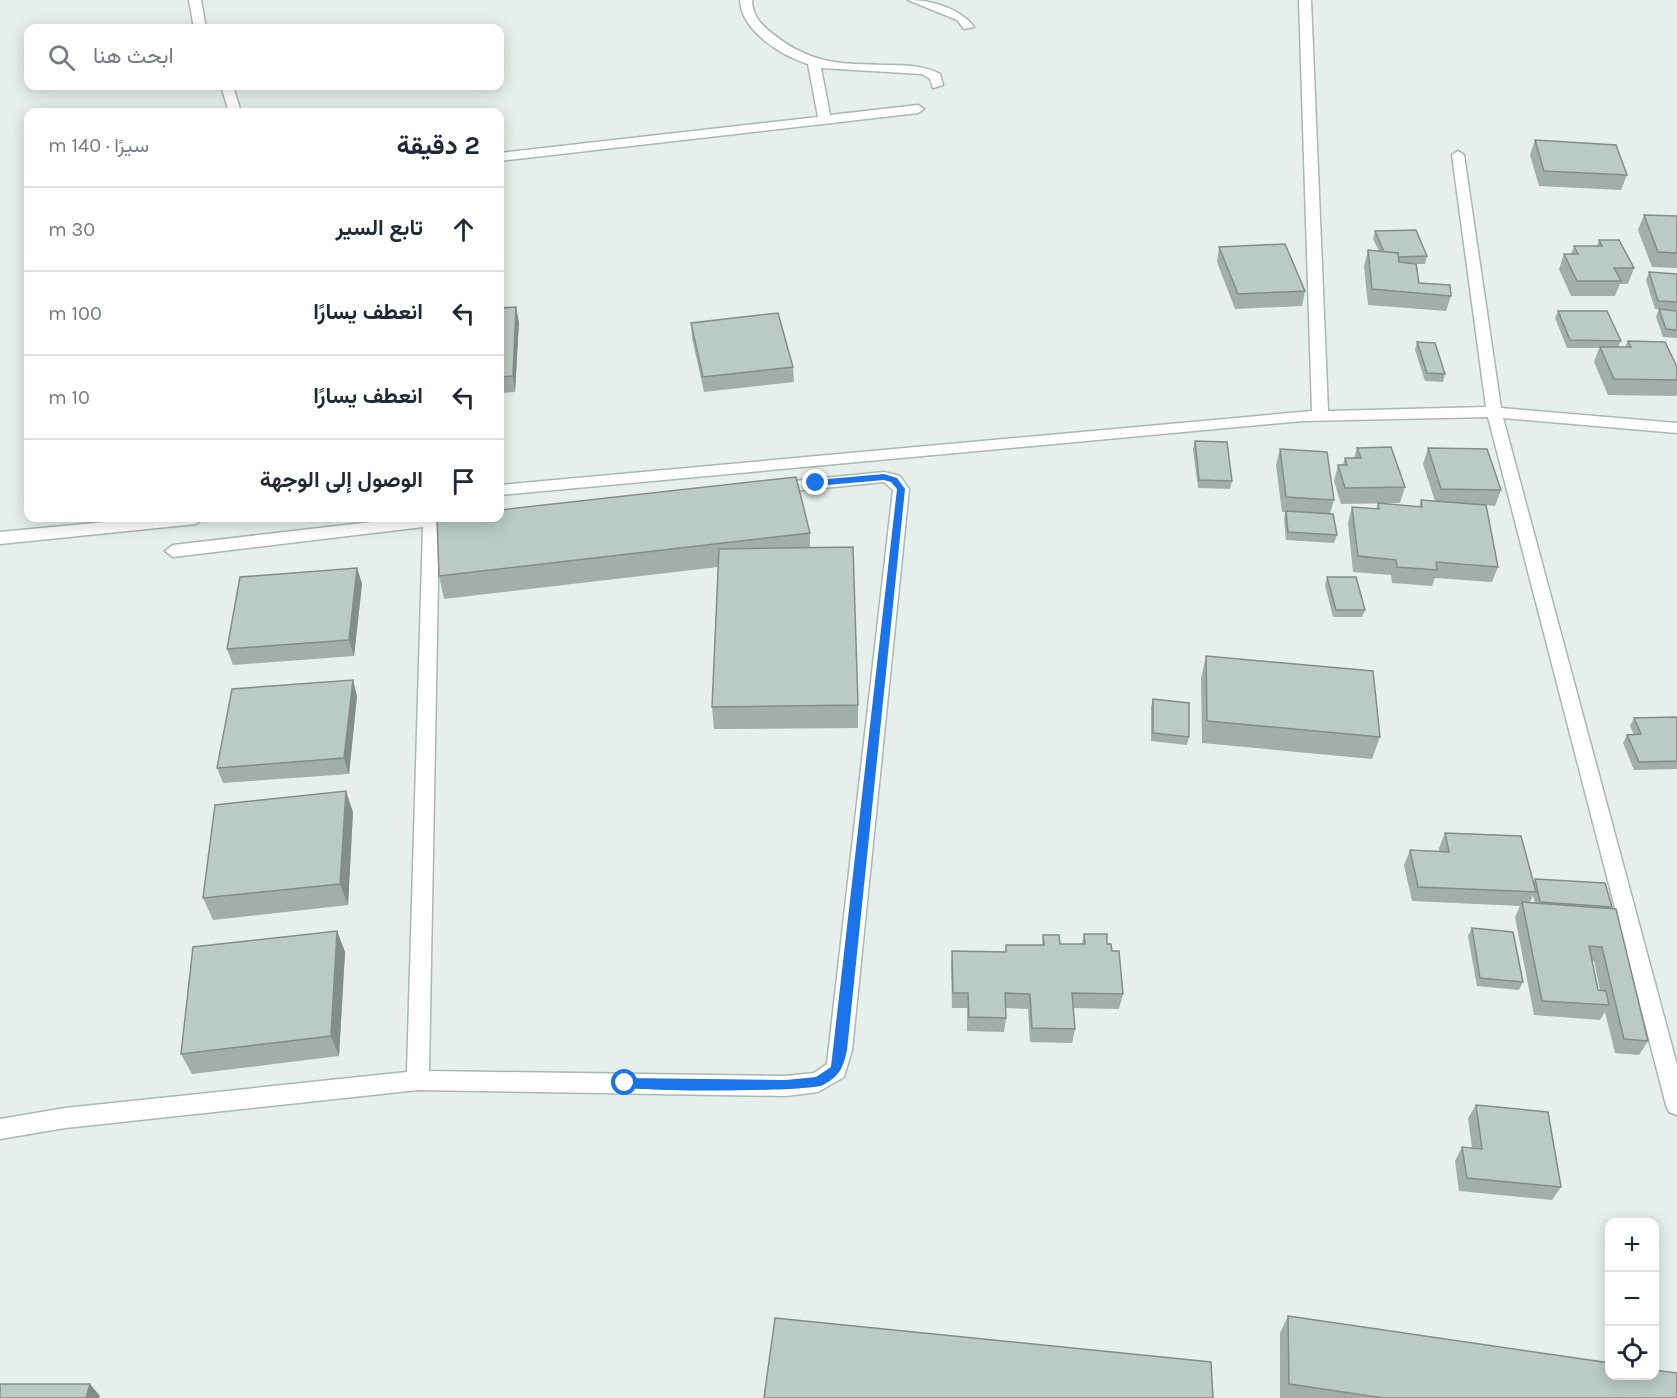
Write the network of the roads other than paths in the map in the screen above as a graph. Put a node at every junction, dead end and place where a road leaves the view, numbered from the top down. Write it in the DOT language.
graph roads {
  1 [pos="195,0"];
  2 [pos="746,0"];
  3 [pos="914,0"];
  4 [pos="1305,0"];
  5 [pos="199,24"];
  6 [pos="968,27"];
  7 [pos="814,65"];
  8 [pos="937,85"];
  9 [pos="228,90"];
  10 [pos="234,108"];
  11 [pos="918,109"];
  12 [pos="825,120"];
  13 [pos="1458,155"];
  14 [pos="504,157"];
  15 [pos="1494,412"];
  16 [pos="1320,415"];
  17 [pos="1677,428"];
  18 [pos="756,489"];
  19 [pos="504,490"];
  20 [pos="157,522"];
  21 [pos="414,522"];
  22 [pos="431,522"];
  23 [pos="0,538"];
  24 [pos="174,551"];
  25 [pos="418,1080"];
  26 [pos="1677,1105"];
  27 [pos="0,1129"];
  1 -- 5 [label="street"];
  2 -- 7 [label="street"];
  3 -- 6 [label="street"];
  4 -- 16 [label="street"];
  7 -- 8 [label="street"];
  7 -- 12 [label="street"];
  9 -- 10 [label="street"];
  11 -- 12 [label="street"];
  12 -- 14 [label="street"];
  13 -- 15 [label="street"];
  15 -- 16 [label="street"];
  15 -- 17 [label="street"];
  15 -- 26 [label="street"];
  16 -- 19 [label="street"];
  18 -- 25 [label="street"];
  20 -- 23 [label="street"];
  21 -- 24 [label="street"];
  22 -- 25 [label="street"];
  25 -- 27 [label="street"];
}
